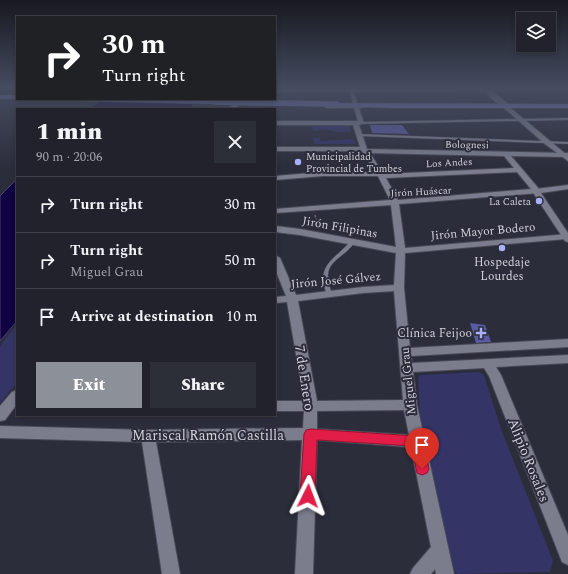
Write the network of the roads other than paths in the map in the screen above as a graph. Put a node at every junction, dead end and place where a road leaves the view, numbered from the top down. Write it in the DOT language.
graph roads {
  1 [pos="357,115"];
  2 [pos="516,115"];
  3 [pos="521,119"];
  4 [pos="568,119"];
  5 [pos="276,123"];
  6 [pos="358,124"];
  7 [pos="360,135"];
  8 [pos="547,143"];
  9 [pos="568,143"];
  10 [pos="276,150"];
  11 [pos="364,150"];
  12 [pos="506,154"];
  13 [pos="566,156"];
  14 [pos="518,170"];
  15 [pos="380,175"];
  16 [pos="276,178"];
  17 [pos="568,187"];
  18 [pos="536,191"];
  19 [pos="395,202"];
  20 [pos="276,211"];
  21 [pos="276,229"];
  22 [pos="567,238"];
  23 [pos="353,242"];
  24 [pos="401,251"];
  25 [pos="276,260"];
  26 [pos="399,288"];
  27 [pos="329,294"];
  28 [pos="292,298"];
  29 [pos="276,300"];
  30 [pos="568,343"];
  31 [pos="405,352"];
  32 [pos="568,359"];
  33 [pos="488,364"];
  34 [pos="406,368"];
  35 [pos="16,398"];
  36 [pos="410,405"];
  37 [pos="276,406"];
  38 [pos="311,406"];
  39 [pos="0,416"];
  40 [pos="0,432"];
  41 [pos="311,434"];
  42 [pos="148,436"];
  43 [pos="416,441"];
  44 [pos="439,551"];
  45 [pos="568,556"];
  46 [pos="171,574"];
  47 [pos="304,574"];
  48 [pos="419,574"];
  49 [pos="445,574"];
  1 -- 6 [label="street, Miguel Grau"];
  2 -- 3 [label="street"];
  3 -- 4 [label="street"];
  3 -- 6 [label="street"];
  3 -- 8 [label="street"];
  5 -- 6 [label="street"];
  6 -- 7 [label="street, Miguel Grau"];
  7 -- 8 [label="street"];
  7 -- 11 [label="street, Miguel Grau"];
  8 -- 9 [label="street"];
  8 -- 13 [label="street"];
  10 -- 11 [label="street, Bolognesi"];
  11 -- 12 [label="street, Bolognesi"];
  11 -- 15 [label="street, Miguel Grau"];
  12 -- 13 [label="street, Bolognesi"];
  12 -- 14 [label="street"];
  14 -- 15 [label="street, Los Andes"];
  14 -- 18 [label="street"];
  15 -- 16 [label="street, Los Andes"];
  15 -- 19 [label="street, Miguel Grau"];
  17 -- 18 [label="street, Jirón Huáscar"];
  18 -- 19 [label="street, Jirón Huáscar"];
  18 -- 22 [label="street"];
  19 -- 20 [label="street, Jirón Huáscar"];
  19 -- 24 [label="street, Miguel Grau"];
  21 -- 23 [label="street, Jirón Filipinas"];
  22 -- 24 [label="street, Jirón Mayor Bodero"];
  23 -- 24 [label="street, Jirón Filipinas"];
  23 -- 27 [label="lane"];
  24 -- 26 [label="street, Miguel Grau"];
  25 -- 28 [label="street, 7 de Enero"];
  26 -- 27 [label="street, Jirón José Gálvez"];
  26 -- 31 [label="street, Miguel Grau"];
  27 -- 28 [label="street, Jirón José Gálvez"];
  28 -- 29 [label="street, Jirón José Gálvez"];
  28 -- 38 [label="street, 7 de Enero"];
  30 -- 31 [label="street"];
  31 -- 34 [label="street, Miguel Grau"];
  32 -- 33 [label="street"];
  33 -- 34 [label="street"];
  33 -- 45 [label="street, Alipio Rosales"];
  34 -- 36 [label="street, Miguel Grau"];
  35 -- 39 [label="street"];
  36 -- 38 [label="street"];
  36 -- 43 [label="street, Miguel Grau"];
  37 -- 38 [label="street"];
  38 -- 41 [label="street, 7 de Enero"];
  40 -- 42 [label="street, Mariscal Ramón Castilla"];
  41 -- 42 [label="street, Mariscal Ramón Castilla"];
  41 -- 43 [label="street, Mariscal Ramón Castilla"];
  41 -- 47 [label="street, 7 de Enero"];
  42 -- 46 [label="street"];
  43 -- 44 [label="street, Miguel Grau"];
  44 -- 48 [label="street"];
  44 -- 49 [label="street, Miguel Grau"];
}
